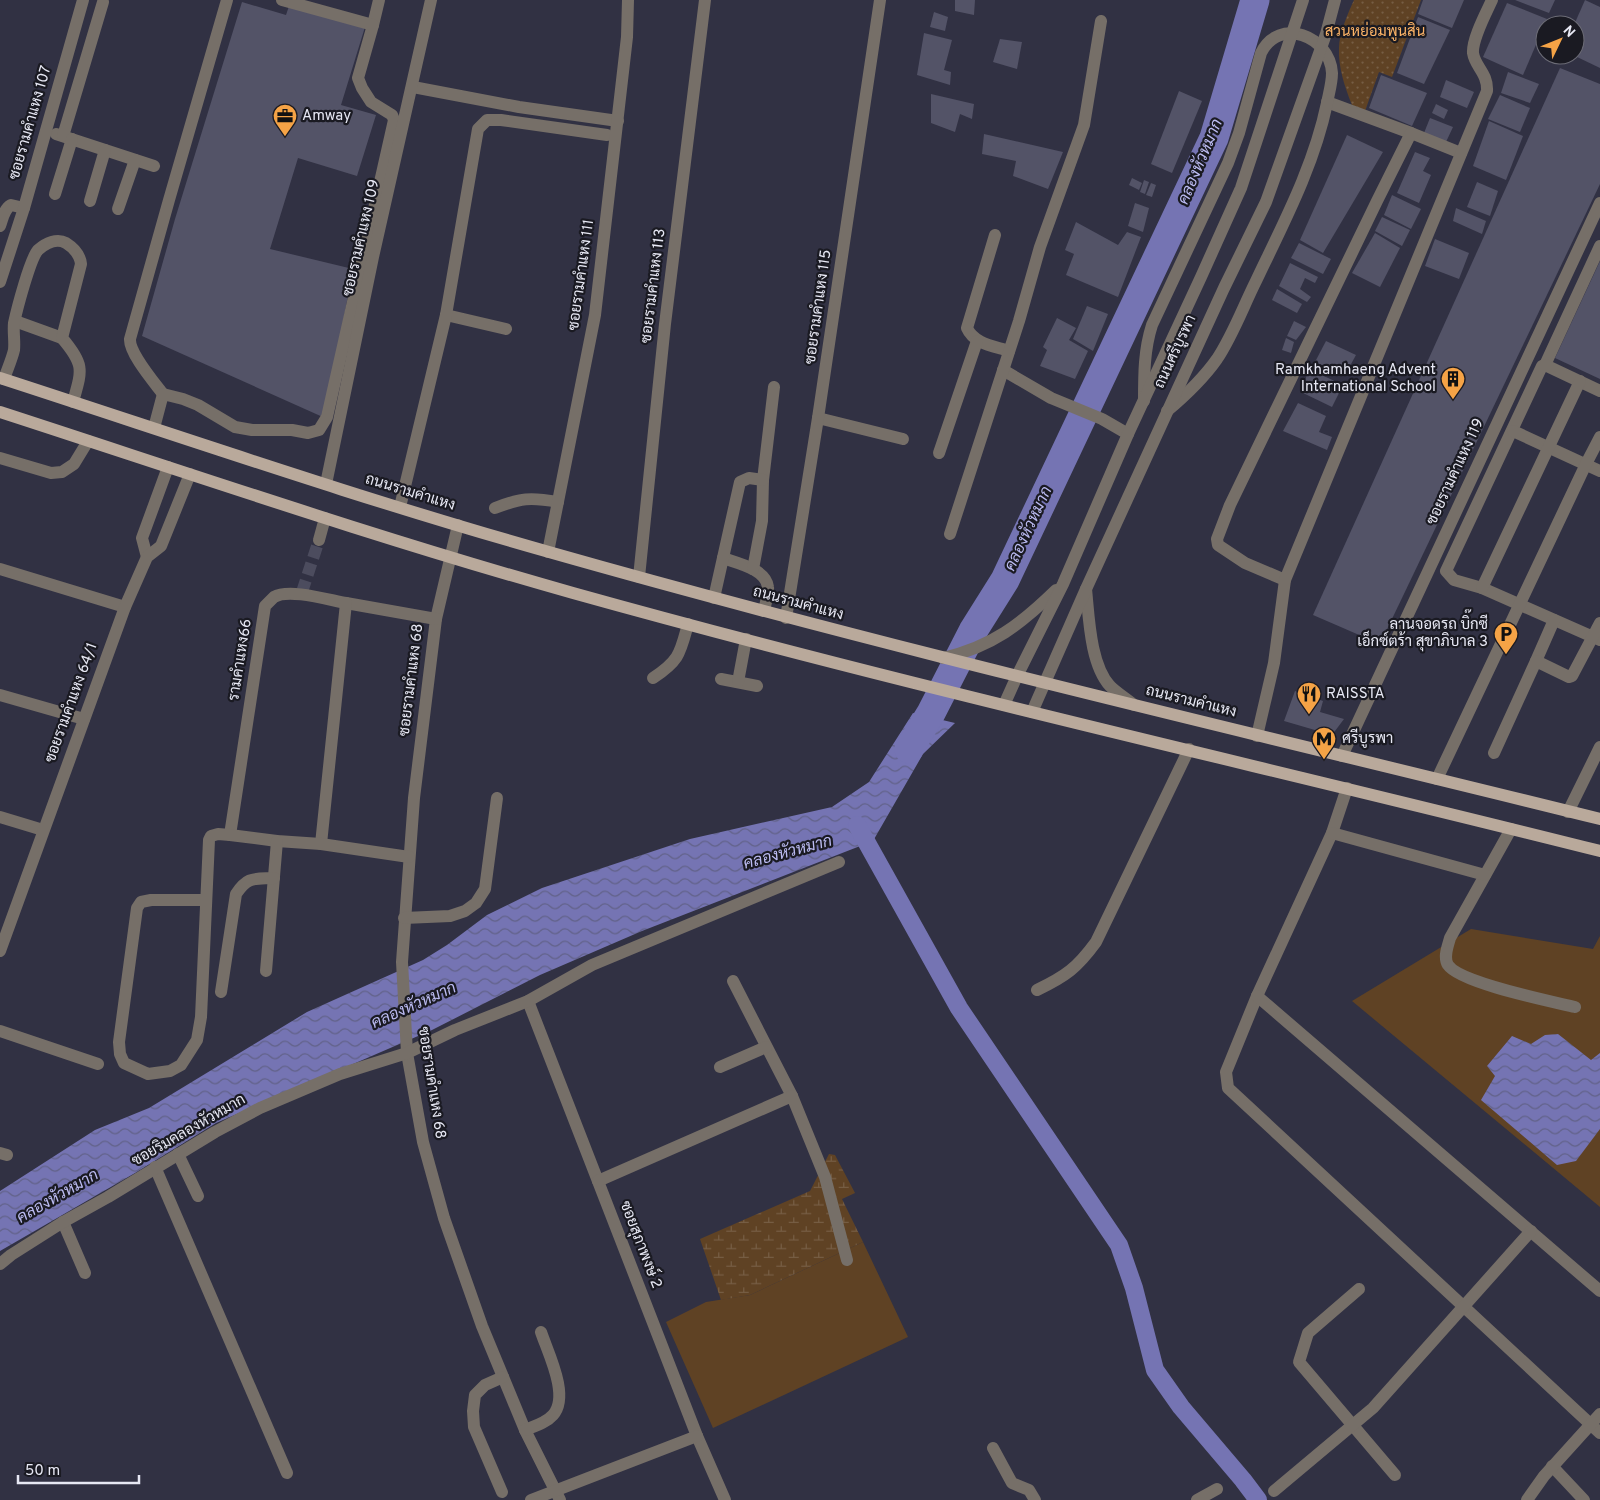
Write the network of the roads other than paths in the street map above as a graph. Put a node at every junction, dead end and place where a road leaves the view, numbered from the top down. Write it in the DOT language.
graph roads {
  1 [pos="84,0"];
  2 [pos="227,0"];
  3 [pos="282,0"];
  4 [pos="379,0"];
  5 [pos="431,0"];
  6 [pos="628,0"];
  7 [pos="705,0"];
  8 [pos="880,0"];
  9 [pos="1303,0"];
  10 [pos="1335,0"];
  11 [pos="1492,0"];
  12 [pos="103,2"];
  13 [pos="1101,21"];
  14 [pos="373,25"];
  15 [pos="413,87"];
  16 [pos="1327,102"];
  17 [pos="618,121"];
  18 [pos="46,130"];
  19 [pos="1411,134"];
  20 [pos="607,136"];
  21 [pos="67,137"];
  22 [pos="105,150"];
  23 [pos="1461,153"];
  24 [pos="135,160"];
  25 [pos="154,166"];
  26 [pos="55,194"];
  27 [pos="90,201"];
  28 [pos="1600,203"];
  29 [pos="24,208"];
  30 [pos="118,209"];
  31 [pos="0,226"];
  32 [pos="995,235"];
  33 [pos="1600,246"];
  34 [pos="0,282"];
  35 [pos="446,316"];
  36 [pos="14,321"];
  37 [pos="506,329"];
  38 [pos="62,338"];
  39 [pos="977,341"];
  40 [pos="1009,352"];
  41 [pos="1545,365"];
  42 [pos="1003,370"];
  43 [pos="2,379"];
  44 [pos="1580,381"];
  45 [pos="774,387"];
  46 [pos="1600,391"];
  47 [pos="163,394"];
  48 [pos="1144,401"];
  49 [pos="73,402"];
  50 [pos="1168,411"];
  51 [pos="0,412"];
  52 [pos="818,418"];
  53 [pos="154,428"];
  54 [pos="1512,431"];
  55 [pos="1128,434"];
  56 [pos="1600,437"];
  57 [pos="903,439"];
  58 [pos="88,441"];
  59 [pos="1547,447"];
  60 [pos="939,453"];
  61 [pos="0,458"];
  62 [pos="1586,464"];
  63 [pos="168,467"];
  64 [pos="1600,471"];
  65 [pos="190,474"];
  66 [pos="763,480"];
  67 [pos="326,484"];
  68 [pos="558,502"];
  69 [pos="400,507"];
  70 [pos="495,508"];
  71 [pos="325,518"];
  72 [pos="458,525"];
  73 [pos="950,534"];
  74 [pos="319,540"];
  75 [pos="548,552"];
  76 [pos="147,557"];
  77 [pos="451,558"];
  78 [pos="723,558"];
  79 [pos="0,568"];
  80 [pos="752,569"];
  81 [pos="639,577"];
  82 [pos="1285,580"];
  83 [pos="1063,584"];
  84 [pos="1482,588"];
  85 [pos="1086,589"];
  86 [pos="714,598"];
  87 [pos="346,603"];
  88 [pos="1520,604"];
  89 [pos="125,606"];
  90 [pos="764,611"];
  91 [pos="786,618"];
  92 [pos="436,620"];
  93 [pos="1554,620"];
  94 [pos="1600,623"];
  95 [pos="688,624"];
  96 [pos="746,639"];
  97 [pos="1597,639"];
  98 [pos="942,658"];
  99 [pos="1536,662"];
  100 [pos="1017,676"];
  101 [pos="653,678"];
  102 [pos="721,679"];
  103 [pos="738,682"];
  104 [pos="1044,683"];
  105 [pos="757,686"];
  106 [pos="0,694"];
  107 [pos="1004,705"];
  108 [pos="1135,705"];
  109 [pos="1032,712"];
  110 [pos="84,719"];
  111 [pos="1258,736"];
  112 [pos="1600,747"];
  113 [pos="1189,750"];
  114 [pos="1494,753"];
  115 [pos="1342,756"];
  116 [pos="1437,779"];
  117 [pos="1347,788"];
  118 [pos="497,798"];
  119 [pos="1568,812"];
  120 [pos="1599,816"];
  121 [pos="0,817"];
  122 [pos="1511,829"];
  123 [pos="43,830"];
  124 [pos="1332,833"];
  125 [pos="230,835"];
  126 [pos="277,842"];
  127 [pos="321,844"];
  128 [pos="1600,851"];
  129 [pos="409,857"];
  130 [pos="839,862"];
  131 [pos="1485,876"];
  132 [pos="274,878"];
  133 [pos="206,900"];
  134 [pos="404,918"];
  135 [pos="1,943"];
  136 [pos="266,971"];
  137 [pos="733,981"];
  138 [pos="1037,990"];
  139 [pos="221,992"];
  140 [pos="1257,996"];
  141 [pos="528,1000"];
  142 [pos="1575,1007"];
  143 [pos="0,1031"];
  144 [pos="766,1047"];
  145 [pos="407,1049"];
  146 [pos="98,1064"];
  147 [pos="720,1067"];
  148 [pos="792,1096"];
  149 [pos="178,1154"];
  150 [pos="155,1167"];
  151 [pos="598,1181"];
  152 [pos="198,1196"];
  153 [pos="63,1222"];
  154 [pos="1531,1231"];
  155 [pos="847,1260"];
  156 [pos="0,1264"];
  157 [pos="85,1273"];
  158 [pos="1358,1289"];
  159 [pos="1600,1290"];
  160 [pos="1464,1307"];
  161 [pos="541,1332"];
  162 [pos="503,1377"];
  163 [pos="1600,1414"];
  164 [pos="1590,1424"];
  165 [pos="1352,1425"];
  166 [pos="525,1430"];
  167 [pos="1600,1433"];
  168 [pos="697,1436"];
  169 [pos="993,1448"];
  170 [pos="1552,1466"];
  171 [pos="287,1473"];
  172 [pos="1395,1475"];
  173 [pos="1217,1489"];
  174 [pos="1274,1491"];
  175 [pos="502,1492"];
  176 [pos="558,1495"];
  177 [pos="531,1500"];
  178 [pos="724,1500"];
  179 [pos="1035,1500"];
  180 [pos="1197,1500"];
  181 [pos="1527,1500"];
  182 [pos="1584,1500"];
  1 -- 18 [label="street, ซอยรามคำแหง 107"];
  2 -- 47 [label="street"];
  3 -- 14 [label="street"];
  4 -- 14 [label="street"];
  5 -- 15 [label="street, ซอยรามคำแหง 109"];
  6 -- 17 [label="street, ซอยรามคำแหง 111"];
  7 -- 81 [label="street, ซอยรามคำแหง 113"];
  8 -- 52 [label="street, ซอยรามคำแหง 115"];
  9 -- 48 [label="street, ถนนศรีบูรพา"];
  10 -- 50 [label="street, ถนนศรีบูรพา"];
  11 -- 23 [label="street"];
  12 -- 21 [label="street"];
  13 -- 40 [label="street"];
  14 -- 47 [label="street"];
  15 -- 17 [label="street"];
  15 -- 67 [label="street, ซอยรามคำแหง 109"];
  16 -- 19 [label="street"];
  16 -- 48 [label="street"];
  16 -- 50 [label="street"];
  17 -- 68 [label="street, ซอยรามคำแหง 111"];
  18 -- 21 [label="street"];
  18 -- 29 [label="street, ซอยรามคำแหง 107"];
  19 -- 23 [label="street"];
  19 -- 82 [label="street"];
  20 -- 35 [label="street"];
  21 -- 22 [label="street"];
  21 -- 26 [label="street"];
  22 -- 24 [label="street"];
  22 -- 27 [label="street"];
  23 -- 82 [label="street"];
  24 -- 25 [label="street"];
  24 -- 30 [label="street"];
  28 -- 115 [label="street, ซอยรามคำแหง 119"];
  29 -- 31 [label="street"];
  29 -- 34 [label="street, ซอยรามคำแหง 107"];
  32 -- 39 [label="street"];
  33 -- 41 [label="street"];
  35 -- 37 [label="street"];
  35 -- 69 [label="street"];
  36 -- 38 [label="street"];
  36 -- 38 [label="street"];
  36 -- 43 [label="street"];
  38 -- 49 [label="street"];
  39 -- 40 [label="street"];
  39 -- 60 [label="street"];
  40 -- 42 [label="street"];
  41 -- 44 [label="street"];
  41 -- 54 [label="street"];
  42 -- 55 [label="street"];
  42 -- 73 [label="street"];
  43 -- 49 [label="main road, ถนนรามคำแหง"];
  44 -- 46 [label="street"];
  44 -- 59 [label="street"];
  45 -- 66 [label="street"];
  47 -- 53 [label="street"];
  48 -- 55 [label="street, ถนนศรีบูรพา"];
  49 -- 53 [label="main road, ถนนรามคำแหง"];
  50 -- 85 [label="street, ถนนศรีบูรพา"];
  51 -- 58 [label="main road"];
  52 -- 57 [label="street"];
  52 -- 91 [label="street, ซอยรามคำแหง 115"];
  53 -- 67 [label="main road, ถนนรามคำแหง"];
  54 -- 59 [label="street"];
  54 -- 84 [label="street"];
  55 -- 83 [label="street, ถนนศรีบูรพา"];
  56 -- 62 [label="street"];
  58 -- 61 [label="street"];
  58 -- 63 [label="main road"];
  59 -- 62 [label="street"];
  59 -- 84 [label="street"];
  62 -- 64 [label="street"];
  62 -- 88 [label="street"];
  63 -- 65 [label="main road"];
  63 -- 76 [label="street"];
  65 -- 71 [label="main road"];
  65 -- 76 [label="street, ซอยรามคำแหง 64/1"];
  66 -- 78 [label="street"];
  66 -- 80 [label="street"];
  67 -- 69 [label="main road, ถนนรามคำแหง"];
  68 -- 70 [label="street"];
  68 -- 75 [label="street, ซอยรามคำแหง 111"];
  69 -- 72 [label="main road, ถนนรามคำแหง"];
  71 -- 74 [label="street"];
  71 -- 77 [label="main road"];
  72 -- 75 [label="main road, ถนนรามคำแหง"];
  72 -- 77 [label="street, ซอยรามคำแหง 68"];
  75 -- 81 [label="main road, ถนนรามคำแหง"];
  76 -- 89 [label="street, ซอยรามคำแหง 64/1"];
  77 -- 92 [label="street, ซอยรามคำแหง 68"];
  77 -- 95 [label="main road"];
  78 -- 80 [label="street"];
  78 -- 86 [label="street"];
  79 -- 89 [label="street"];
  80 -- 90 [label="street"];
  81 -- 86 [label="main road, ถนนรามคำแหง"];
  82 -- 111 [label="street"];
  83 -- 98 [label="street"];
  83 -- 100 [label="street, ถนนศรีบูรพา"];
  84 -- 88 [label="street"];
  85 -- 104 [label="street, ถนนศรีบูรพา"];
  85 -- 108 [label="street"];
  86 -- 90 [label="main road, ถนนรามคำแหง"];
  87 -- 92 [label="street, รามคำแหง66"];
  87 -- 125 [label="street, รามคำแหง66"];
  87 -- 127 [label="street"];
  88 -- 93 [label="street"];
  88 -- 116 [label="street"];
  89 -- 110 [label="street, ซอยรามคำแหง 64/1"];
  90 -- 91 [label="main road, ถนนรามคำแหง"];
  91 -- 98 [label="main road, ถนนรามคำแหง"];
  92 -- 129 [label="street, ซอยรามคำแหง 68"];
  93 -- 97 [label="street"];
  93 -- 99 [label="street"];
  94 -- 97 [label="street"];
  95 -- 96 [label="main road"];
  95 -- 101 [label="street"];
  96 -- 103 [label="street"];
  96 -- 107 [label="main road"];
  97 -- 99 [label="street"];
  98 -- 100 [label="main road, ถนนรามคำแหง"];
  99 -- 114 [label="street"];
  100 -- 104 [label="main road, ถนนรามคำแหง"];
  100 -- 107 [label="street, ถนนศรีบูรพา"];
  102 -- 103 [label="street"];
  103 -- 105 [label="street"];
  104 -- 108 [label="main road, ถนนรามคำแหง"];
  104 -- 109 [label="street, ถนนศรีบูรพา"];
  106 -- 110 [label="street"];
  107 -- 109 [label="main road"];
  108 -- 111 [label="main road, ถนนรามคำแหง"];
  109 -- 113 [label="main road"];
  110 -- 123 [label="street, ซอยรามคำแหง 64/1"];
  111 -- 115 [label="main road, ถนนรามคำแหง"];
  112 -- 119 [label="street"];
  113 -- 117 [label="main road"];
  113 -- 138 [label="street"];
  115 -- 116 [label="main road, ถนนรามคำแหง"];
  116 -- 119 [label="main road, ถนนรามคำแหง"];
  117 -- 122 [label="main road"];
  117 -- 124 [label="street"];
  118 -- 134 [label="street"];
  119 -- 120 [label="main road, ถนนรามคำแหง"];
  121 -- 123 [label="street"];
  122 -- 128 [label="main road"];
  122 -- 131 [label="street"];
  123 -- 135 [label="street, ซอยรามคำแหง 64/1"];
  124 -- 131 [label="street"];
  124 -- 140 [label="street"];
  125 -- 126 [label="street"];
  125 -- 133 [label="street"];
  126 -- 127 [label="street"];
  126 -- 132 [label="street"];
  127 -- 129 [label="street"];
  129 -- 134 [label="street, ซอยรามคำแหง 68"];
  130 -- 141 [label="street, ซอยริมคลองหัวหมาก"];
  131 -- 142 [label="street"];
  132 -- 136 [label="street"];
  132 -- 139 [label="street"];
  133 -- 133 [label="street"];
  134 -- 145 [label="street, ซอยรามคำแหง 68"];
  137 -- 144 [label="street"];
  140 -- 154 [label="street"];
  140 -- 160 [label="street"];
  141 -- 145 [label="street, ซอยริมคลองหัวหมาก"];
  141 -- 151 [label="street, ซอยสุภาพงษ์ 2"];
  143 -- 146 [label="street"];
  144 -- 147 [label="street"];
  144 -- 148 [label="street"];
  145 -- 149 [label="street, ซอยริมคลองหัวหมาก"];
  145 -- 162 [label="street, ซอยรามคำแหง 68"];
  148 -- 151 [label="street"];
  148 -- 155 [label="street"];
  149 -- 150 [label="street, ซอยริมคลองหัวหมาก"];
  149 -- 152 [label="street"];
  150 -- 153 [label="street, ซอยริมคลองหัวหมาก"];
  150 -- 171 [label="street"];
  151 -- 168 [label="street, ซอยสุภาพงษ์ 2"];
  153 -- 156 [label="street, ซอยริมคลองหัวหมาก"];
  153 -- 157 [label="street"];
  154 -- 159 [label="street"];
  154 -- 160 [label="street"];
  158 -- 165 [label="street"];
  160 -- 164 [label="street"];
  160 -- 165 [label="street"];
  161 -- 166 [label="street"];
  162 -- 166 [label="street, ซอยรามคำแหง 68"];
  162 -- 175 [label="street"];
  163 -- 164 [label="street"];
  164 -- 167 [label="street"];
  164 -- 170 [label="street"];
  165 -- 172 [label="street"];
  165 -- 174 [label="street"];
  166 -- 176 [label="street, ซอยรามคำแหง 68"];
  168 -- 176 [label="street"];
  168 -- 178 [label="street, ซอยสุภาพงษ์ 2"];
  169 -- 179 [label="street"];
  170 -- 181 [label="street"];
  170 -- 182 [label="street"];
  173 -- 180 [label="street"];
  176 -- 177 [label="street"];
}
